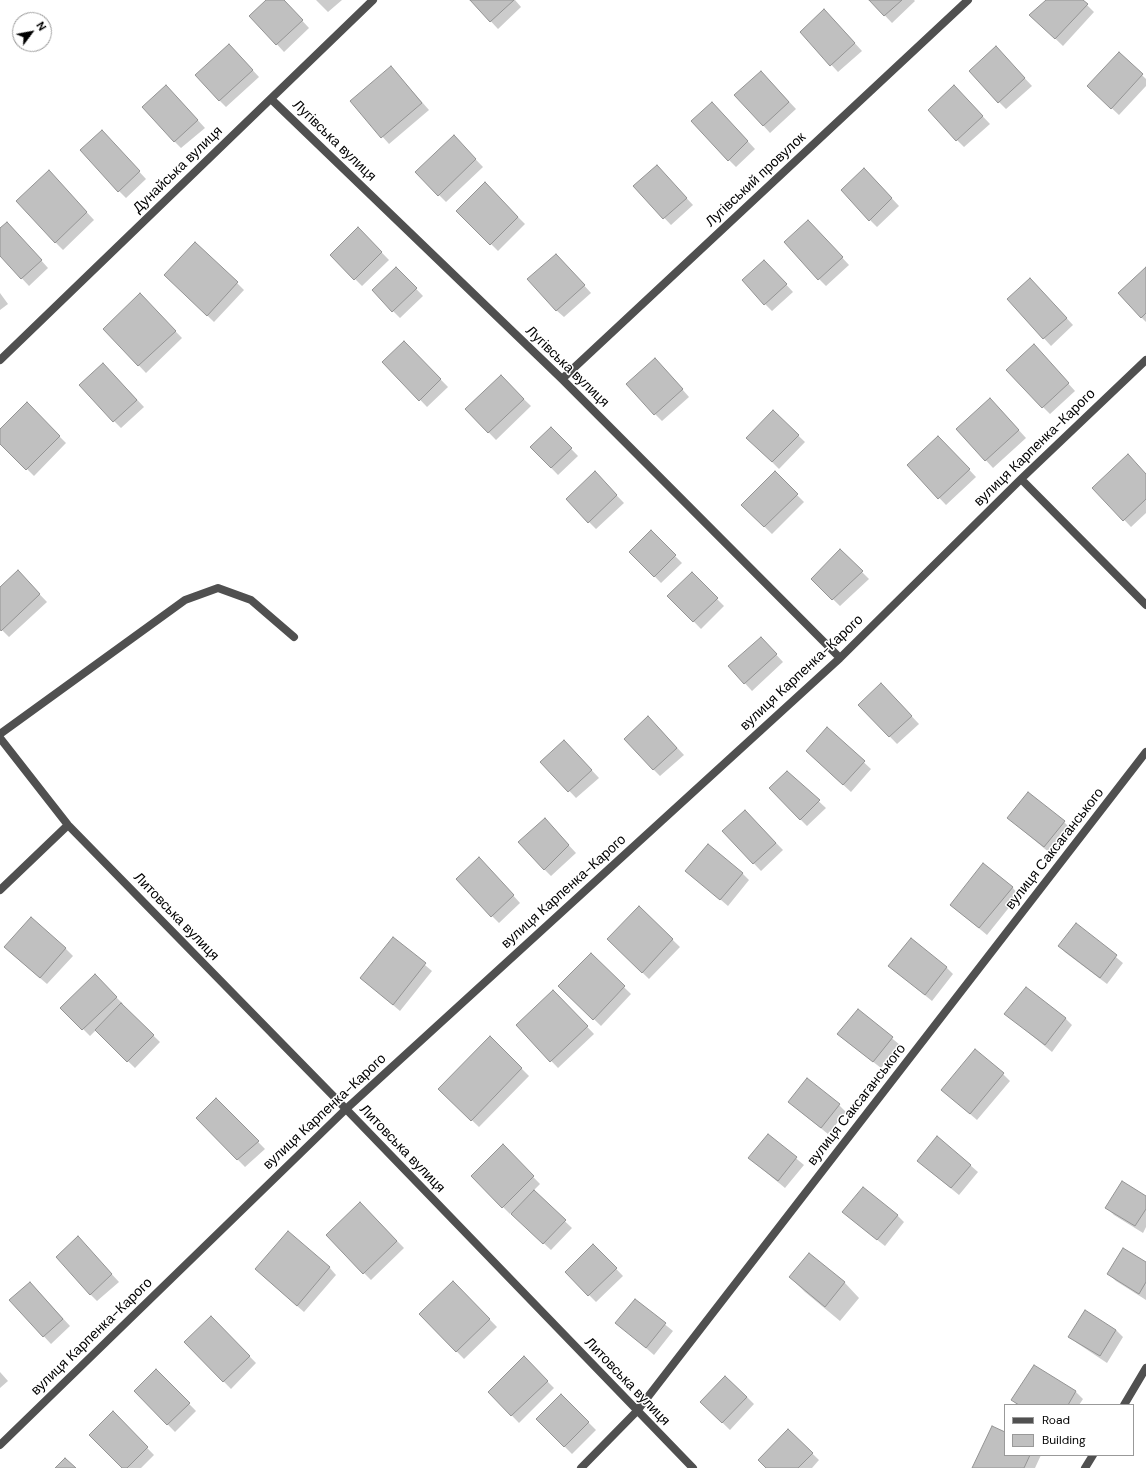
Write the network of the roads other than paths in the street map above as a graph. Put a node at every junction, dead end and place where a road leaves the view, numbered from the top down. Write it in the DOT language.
graph roads {
  1 [pos="373,0"];
  2 [pos="968,0"];
  3 [pos="271,99"];
  4 [pos="0,360"];
  5 [pos="1146,360"];
  6 [pos="562,379"];
  7 [pos="1021,479"];
  8 [pos="1146,605"];
  9 [pos="294,637"];
  10 [pos="840,658"];
  11 [pos="0,734"];
  12 [pos="0,738"];
  13 [pos="1146,752"];
  14 [pos="68,825"];
  15 [pos="0,890"];
  16 [pos="346,1109"];
  17 [pos="1146,1368"];
  18 [pos="1125,1404"];
  19 [pos="637,1411"];
  20 [pos="0,1444"];
  21 [pos="1092,1456"];
  22 [pos="581,1468"];
  23 [pos="693,1468"];
  24 [pos="1085,1468"];
  1 -- 3 [label="street, Дунайська вулиця"];
  2 -- 6 [label="street, Лугівський провулок"];
  3 -- 4 [label="street, Дунайська вулиця"];
  3 -- 6 [label="street, Лугівська вулиця"];
  5 -- 7 [label="street, вулиця Карпенка-Карого"];
  6 -- 10 [label="street, Лугівська вулиця"];
  7 -- 8 [label="street"];
  7 -- 10 [label="street, вулиця Карпенка-Карого"];
  9 -- 11 [label="street"];
  10 -- 16 [label="street, вулиця Карпенка-Карого"];
  12 -- 14 [label="street, Литовська вулиця"];
  13 -- 19 [label="street, вулиця Саксаганського"];
  14 -- 15 [label="street"];
  14 -- 16 [label="street, Литовська вулиця"];
  16 -- 19 [label="street, Литовська вулиця"];
  16 -- 20 [label="street, вулиця Карпенка-Карого"];
  17 -- 18 [label="street"];
  19 -- 22 [label="street, вулиця Саксаганського"];
  19 -- 23 [label="street, Литовська вулиця"];
  21 -- 24 [label="street"];
}
